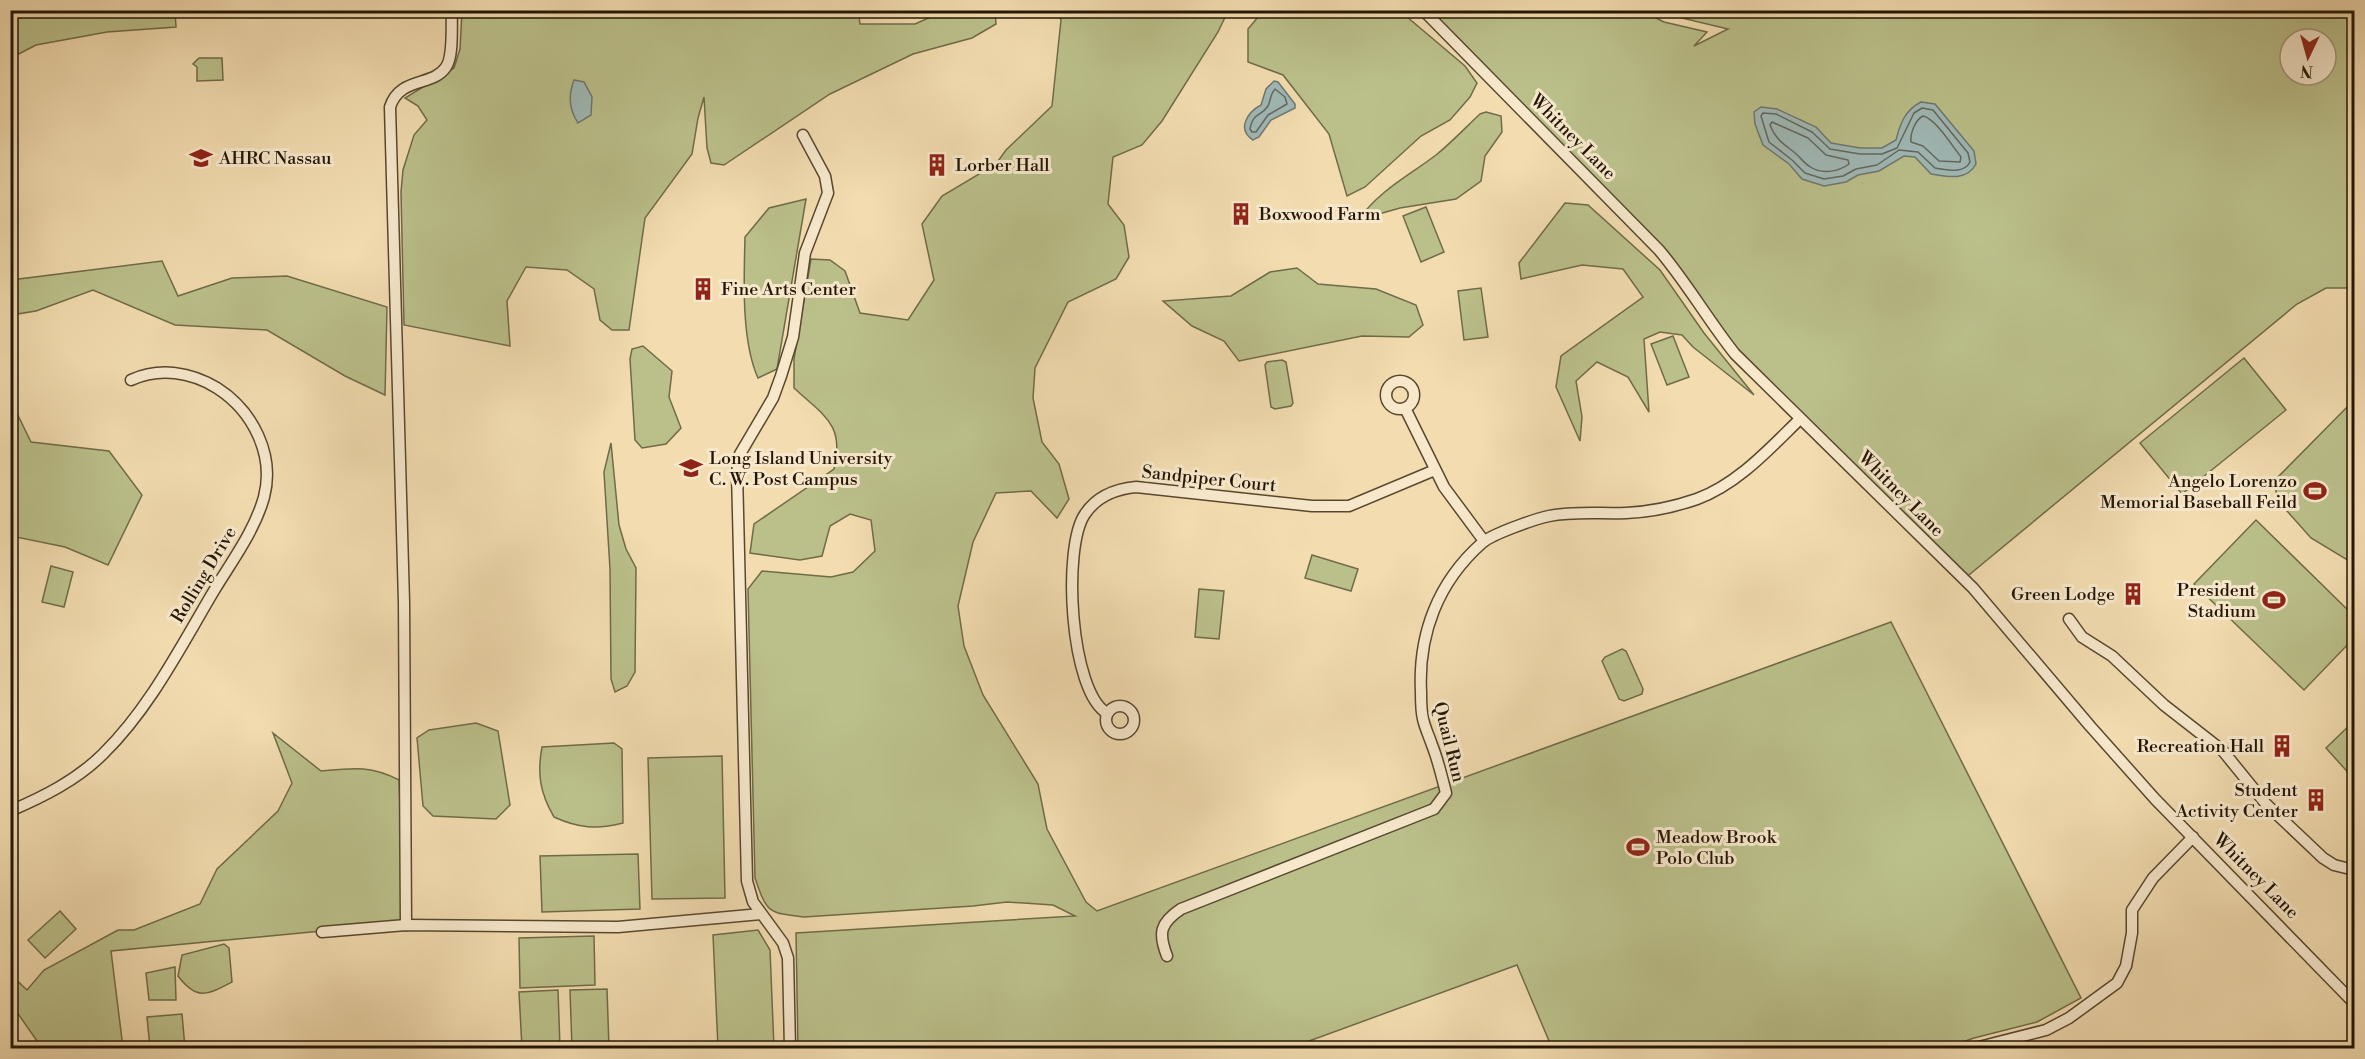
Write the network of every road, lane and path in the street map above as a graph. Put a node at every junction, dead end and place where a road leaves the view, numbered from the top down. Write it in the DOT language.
graph roads {
  1 [pos="452,10"];
  2 [pos="1423,10"];
  3 [pos="803,135"];
  4 [pos="131,380"];
  5 [pos="1405,408"];
  6 [pos="1800,419"];
  7 [pos="1435,470"];
  8 [pos="1484,541"];
  9 [pos="2069,619"];
  10 [pos="1107,713"];
  11 [pos="10,811"];
  12 [pos="2193,837"];
  13 [pos="2355,870"];
  14 [pos="761,914"];
  15 [pos="406,925"];
  16 [pos="322,932"];
  17 [pos="1167,956"];
  18 [pos="2355,1003"];
  19 [pos="790,1048"];
  20 [pos="1976,1048"];
  1 -- 15 [label="street"];
  2 -- 6 [label="street, Whitney Lane"];
  3 -- 14 [label="street"];
  4 -- 11 [label="street, Rolling Drive"];
  5 -- 7 [label="street"];
  6 -- 8 [label="street, Quail Run"];
  6 -- 12 [label="street, Whitney Lane"];
  7 -- 8 [label="street"];
  7 -- 10 [label="street, Sandpiper Court"];
  8 -- 17 [label="street, Quail Run"];
  9 -- 13 [label="street"];
  12 -- 18 [label="street, Whitney Lane"];
  12 -- 20 [label="street"];
  14 -- 15 [label="street"];
  14 -- 19 [label="street"];
  15 -- 16 [label="street"];
}
